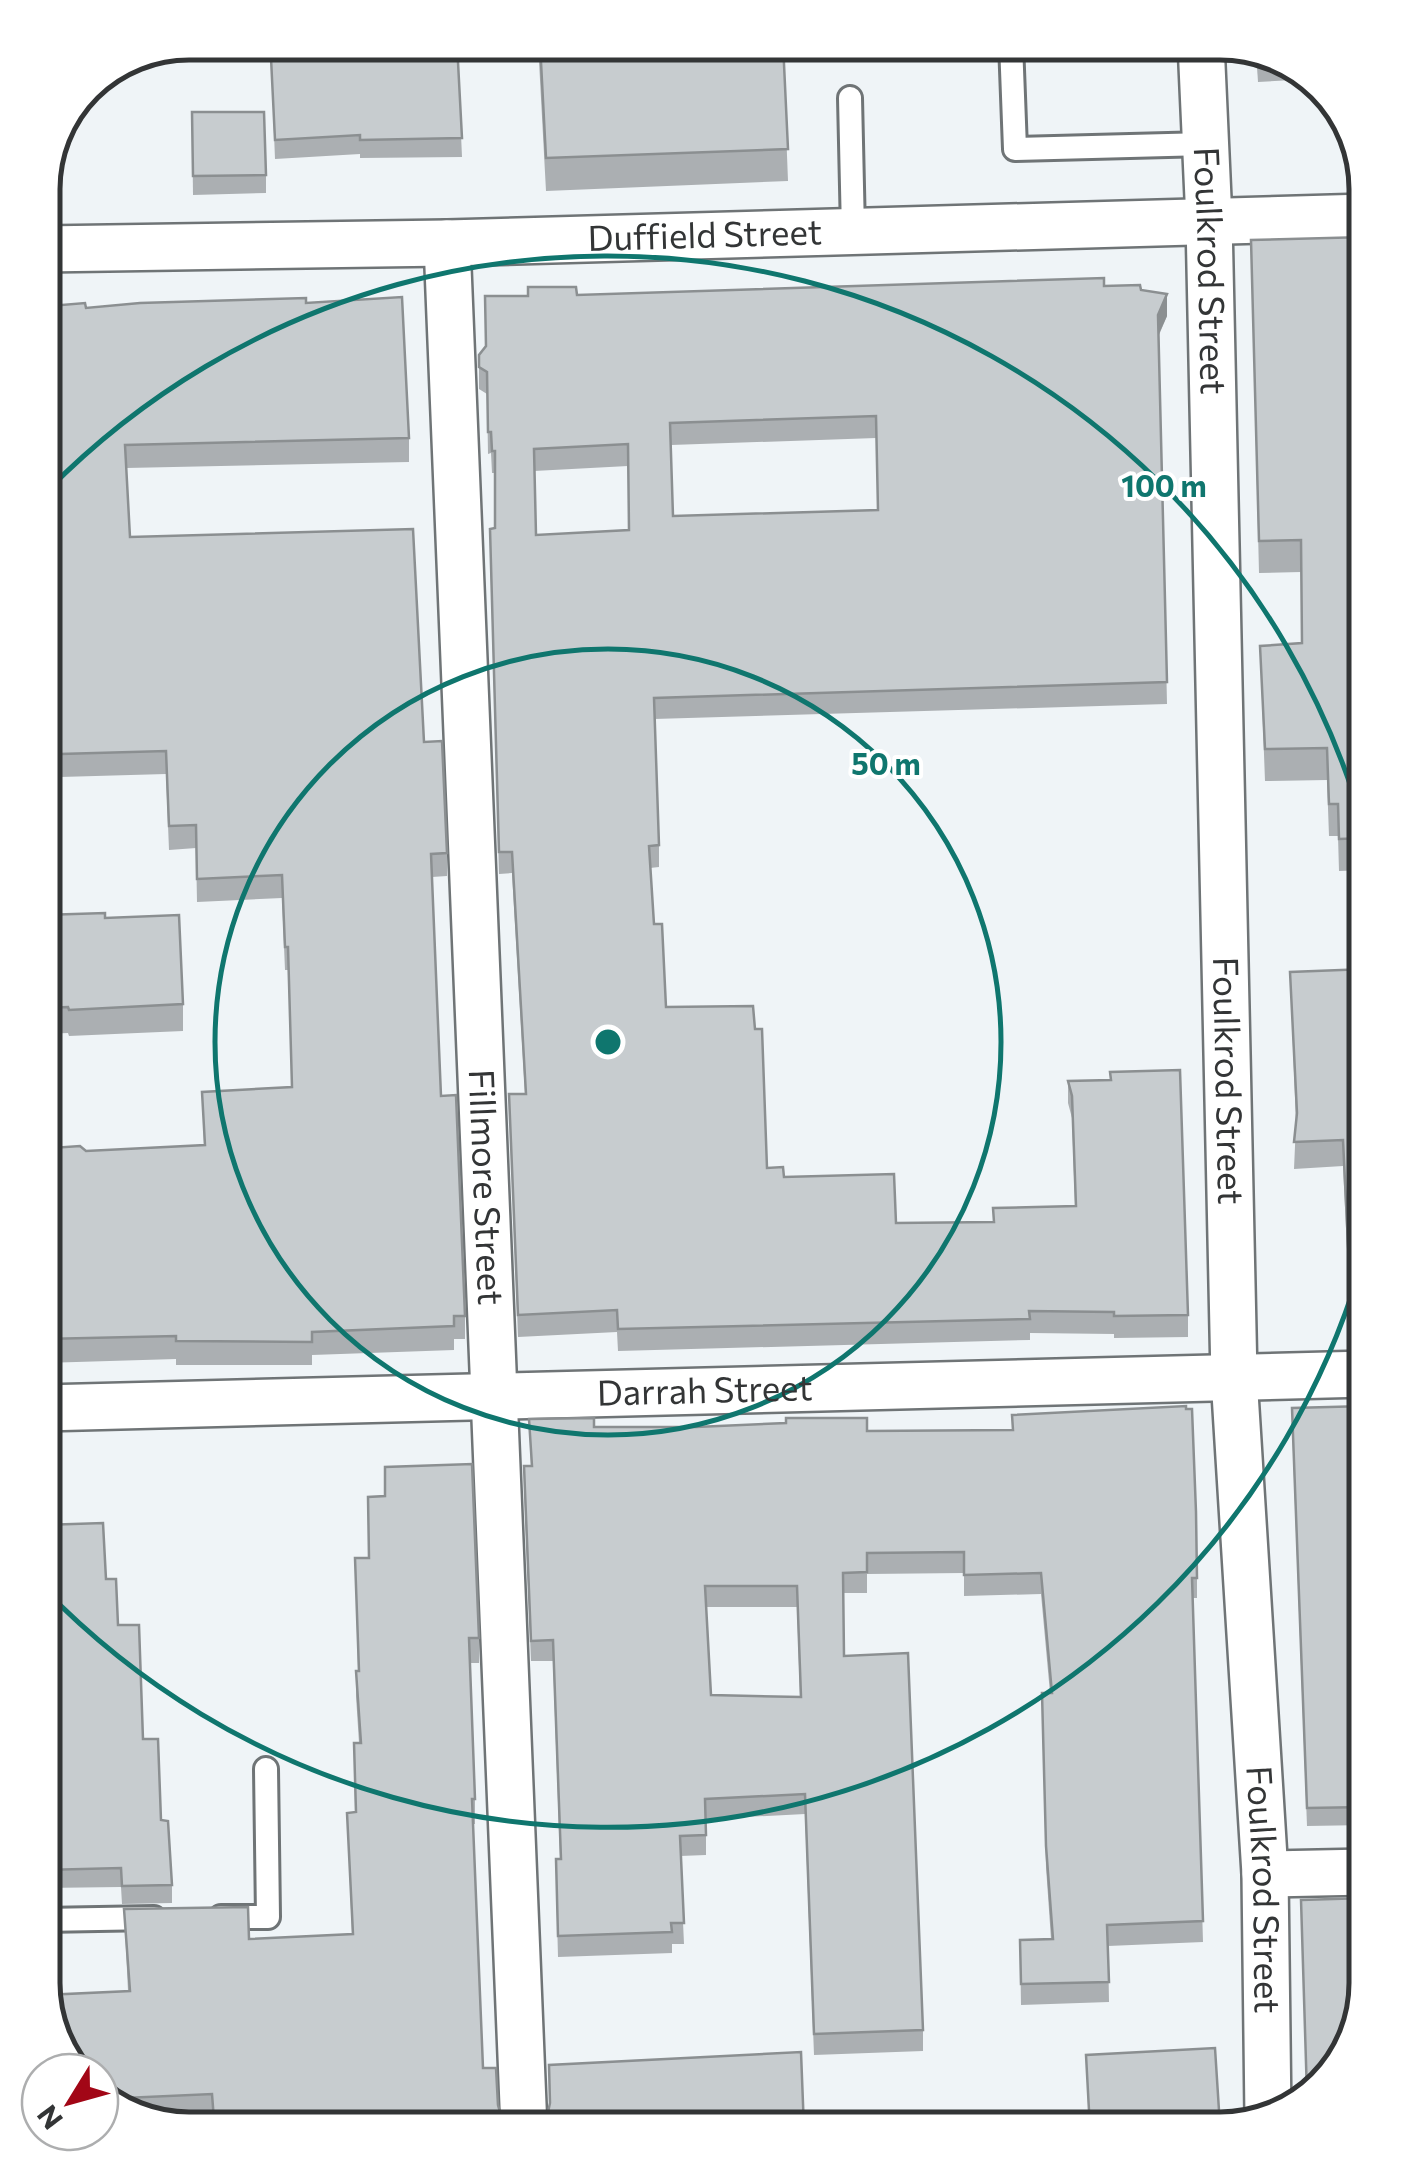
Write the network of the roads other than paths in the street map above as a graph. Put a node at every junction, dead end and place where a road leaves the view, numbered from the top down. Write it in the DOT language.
graph roads {
  1 [pos="1012,60"];
  2 [pos="1203,60"];
  3 [pos="850,98"];
  4 [pos="1206,144"];
  5 [pos="1349,217"];
  6 [pos="1209,221"];
  7 [pos="853,231"];
  8 [pos="446,243"];
  9 [pos="60,249"];
  10 [pos="1349,1374"];
  11 [pos="1234,1377"];
  12 [pos="496,1396"];
  13 [pos="60,1408"];
  14 [pos="266,1769"];
  15 [pos="1349,1872"];
  16 [pos="1264,1874"];
  17 [pos="60,1920"];
  18 [pos="1268,2102"];
  19 [pos="523,2112"];
  1 -- 4 [label="lane"];
  2 -- 4 [label="street, Foulkrod Street"];
  3 -- 7 [label="lane"];
  4 -- 6 [label="street, Foulkrod Street"];
  5 -- 6 [label="street, Duffield Street"];
  6 -- 7 [label="street, Duffield Street"];
  6 -- 11 [label="street, Foulkrod Street"];
  7 -- 8 [label="street, Duffield Street"];
  8 -- 9 [label="street, Duffield Street"];
  8 -- 12 [label="street, Fillmore Street"];
  10 -- 11 [label="street, Darrah Street"];
  11 -- 12 [label="street, Darrah Street"];
  11 -- 16 [label="street, Foulkrod Street"];
  12 -- 13 [label="street, Darrah Street"];
  12 -- 19 [label="street, Fillmore Street"];
  14 -- 17 [label="lane"];
  15 -- 16 [label="street"];
  16 -- 18 [label="street, Foulkrod Street"];
}
